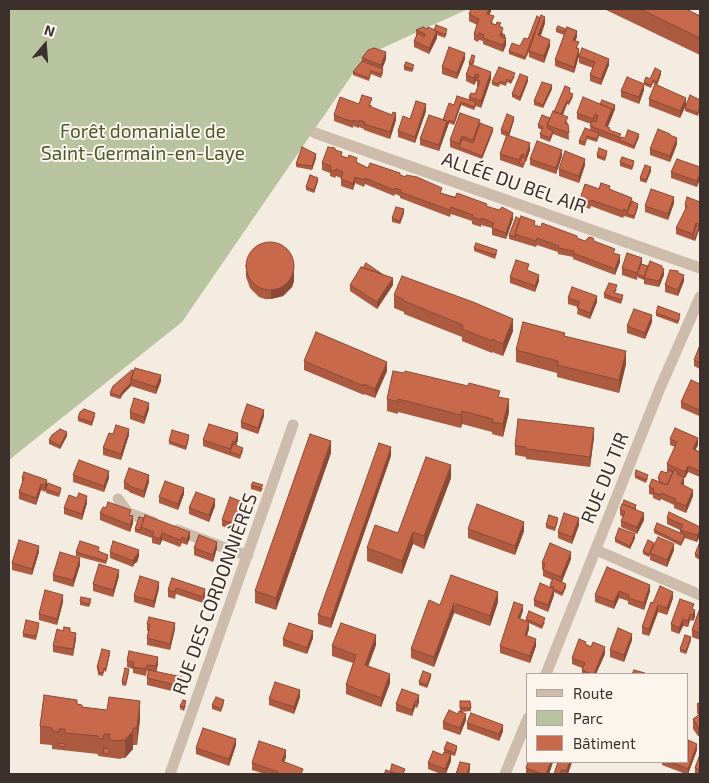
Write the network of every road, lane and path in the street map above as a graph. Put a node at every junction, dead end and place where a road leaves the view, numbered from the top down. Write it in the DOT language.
graph roads {
  1 [pos="316,133"];
  2 [pos="700,268"];
  3 [pos="700,297"];
  4 [pos="293,425"];
  5 [pos="118,499"];
  6 [pos="596,550"];
  7 [pos="248,555"];
  8 [pos="700,595"];
  9 [pos="546,673"];
  10 [pos="526,723"];
  11 [pos="170,774"];
  12 [pos="505,774"];
  1 -- 2 [label="street, ALLÉE DU BEL AIR"];
  3 -- 6 [label="street, RUE DU TIR"];
  4 -- 7 [label="street, RUE DES CORDONNIÈRES"];
  5 -- 7 [label="street"];
  6 -- 8 [label="street"];
  6 -- 9 [label="street, RUE DU TIR"];
  7 -- 11 [label="street, RUE DES CORDONNIÈRES"];
  10 -- 12 [label="street"];
}
